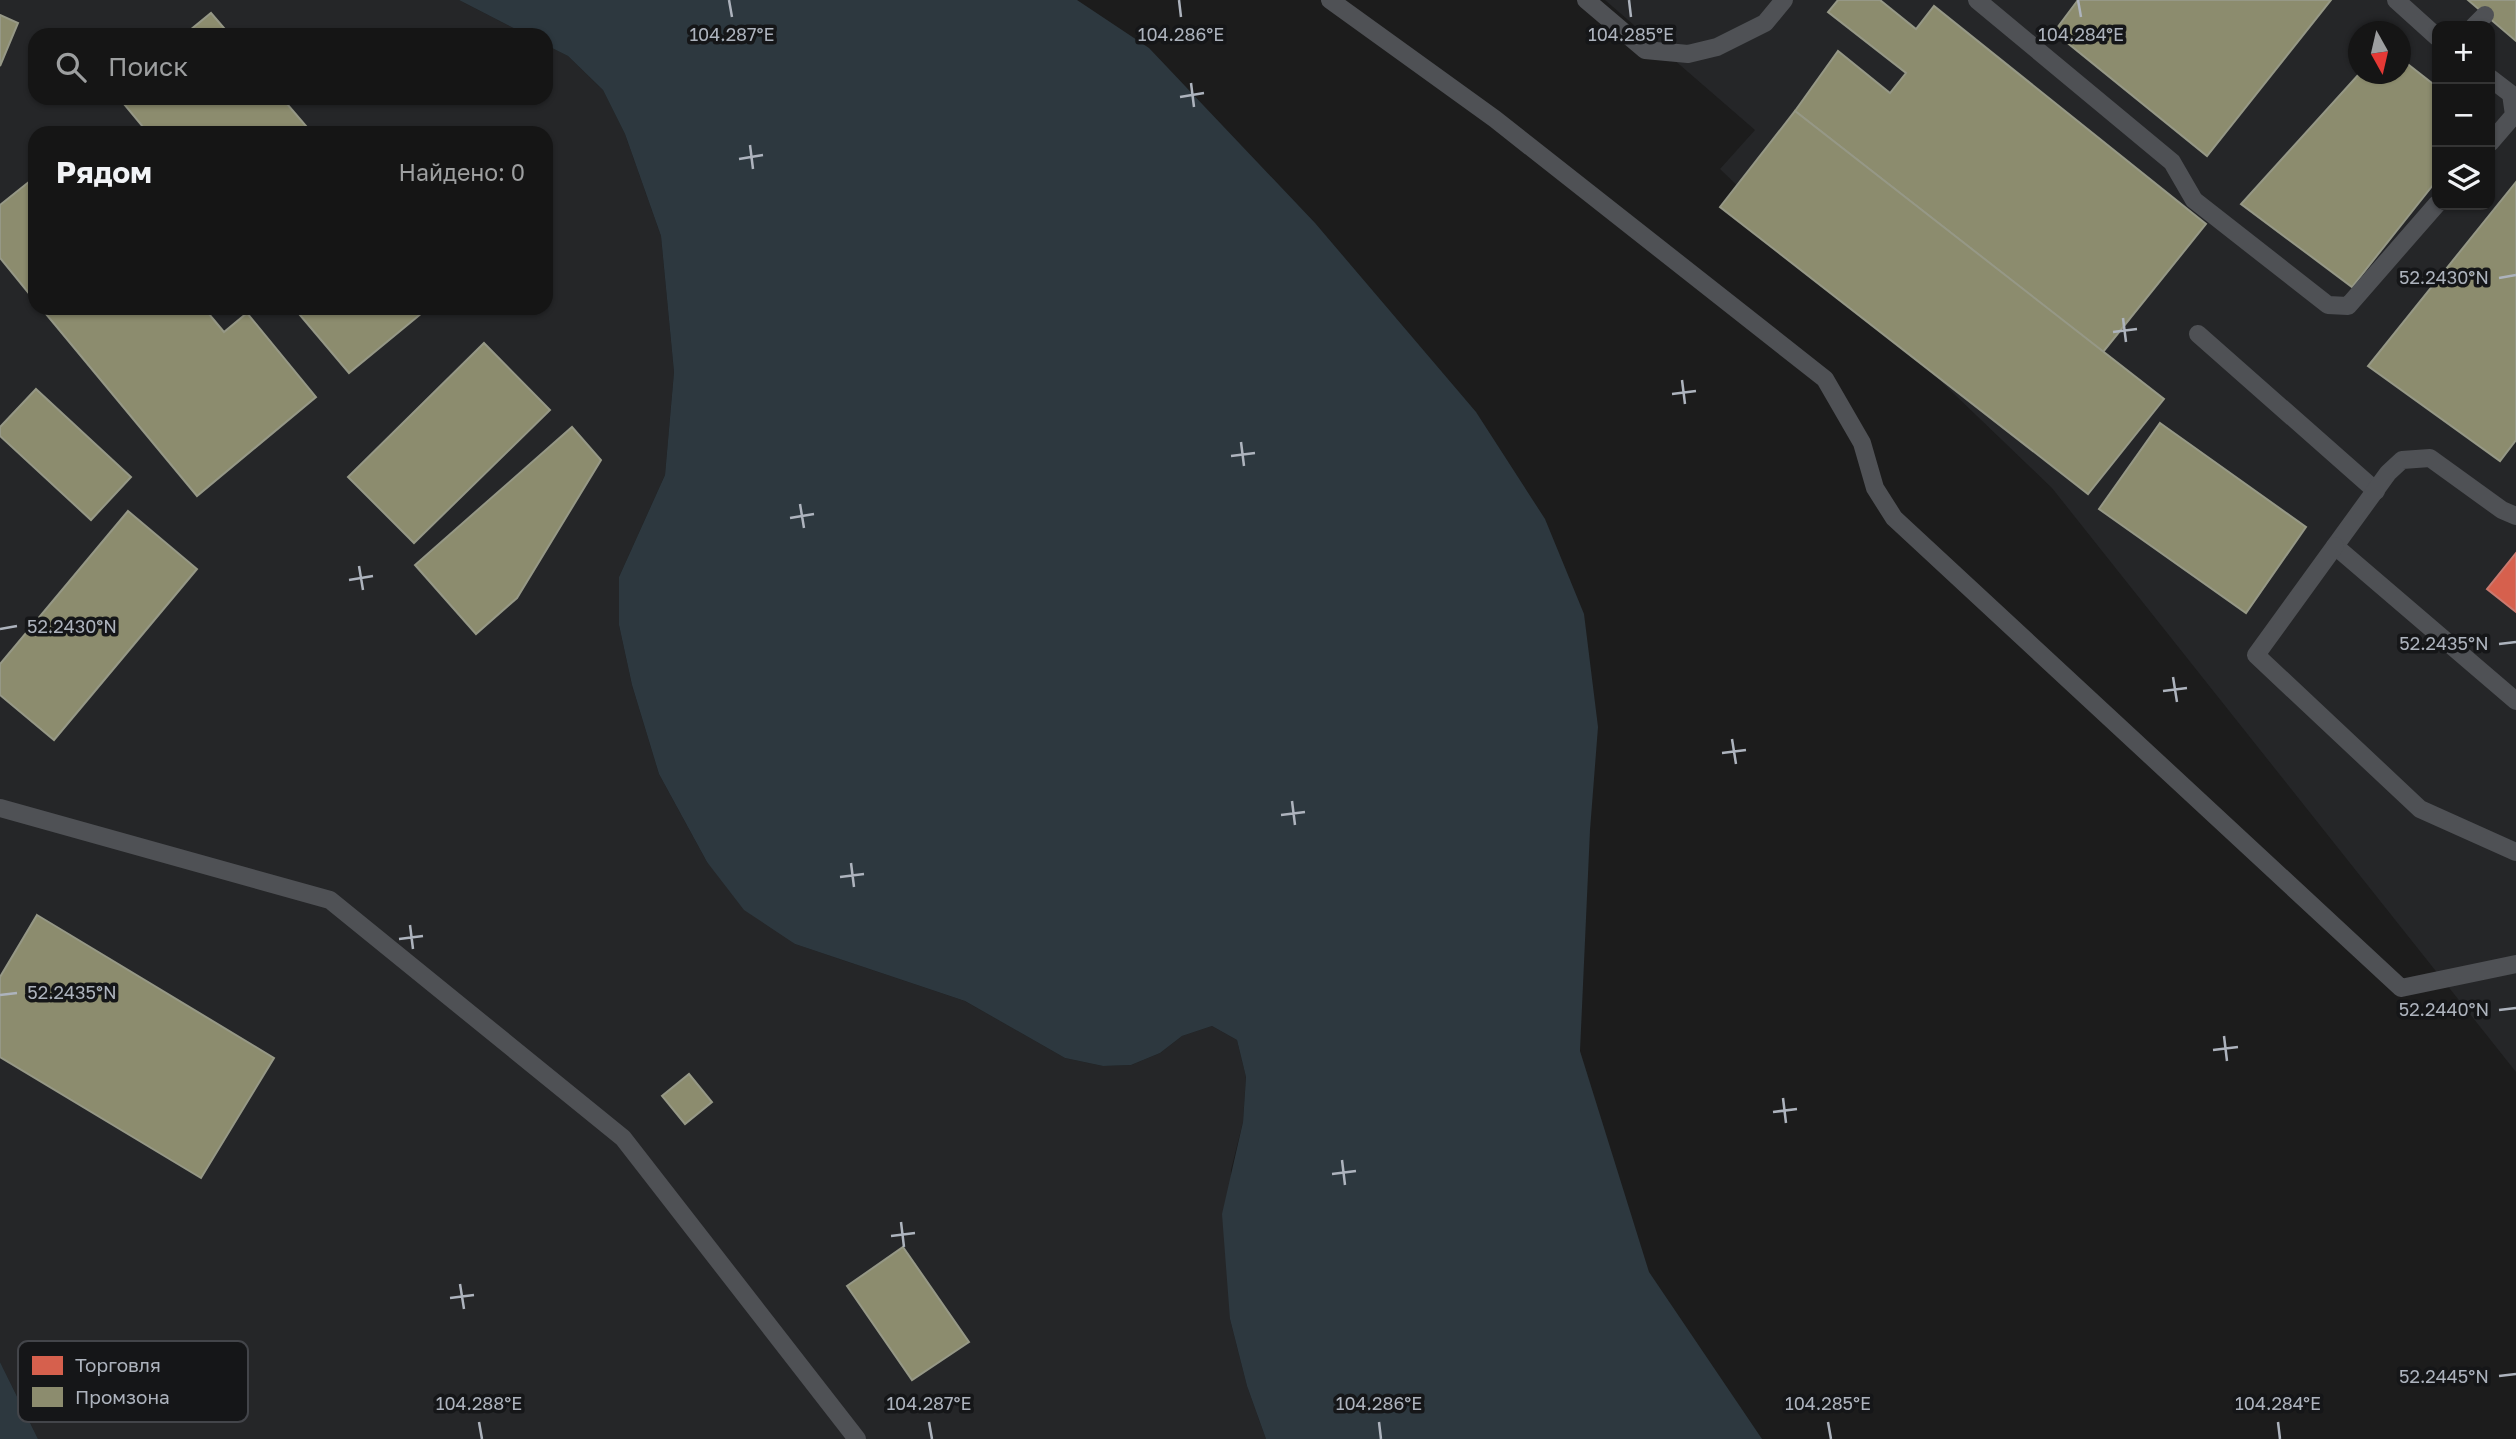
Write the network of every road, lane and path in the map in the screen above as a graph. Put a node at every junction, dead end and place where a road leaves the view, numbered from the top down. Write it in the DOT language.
graph roads {
  1 [pos="1330,0"];
  2 [pos="1586,0"];
  3 [pos="1784,0"];
  4 [pos="1977,0"];
  5 [pos="2396,0"];
  6 [pos="2432,32"];
  7 [pos="2495,82"];
  8 [pos="2495,137"];
  9 [pos="2432,210"];
  10 [pos="2199,334"];
  11 [pos="2376,491"];
  12 [pos="2516,516"];
  13 [pos="2335,546"];
  14 [pos="2516,701"];
  15 [pos="0,808"];
  16 [pos="2516,852"];
  17 [pos="2516,964"];
  18 [pos="857,1439"];
  1 -- 17 [label="lane"];
  2 -- 3 [label="lane"];
  4 -- 9 [label="lane"];
  5 -- 6 [label="lane"];
  7 -- 8 [label="lane"];
  10 -- 11 [label="lane"];
  11 -- 12 [label="lane"];
  11 -- 13 [label="lane"];
  13 -- 14 [label="lane"];
  13 -- 16 [label="lane"];
  15 -- 18 [label="lane"];
}
